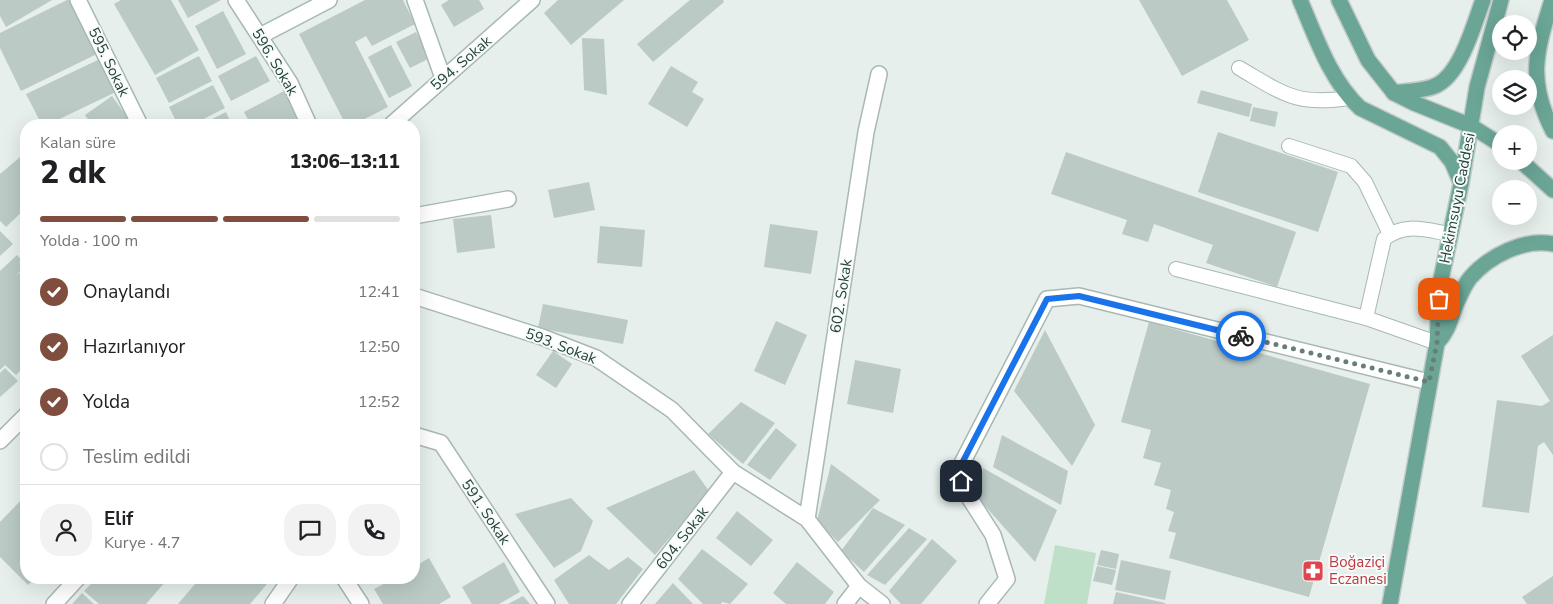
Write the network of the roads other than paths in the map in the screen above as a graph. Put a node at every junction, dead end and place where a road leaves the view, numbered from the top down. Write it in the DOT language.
graph roads {
  1 [pos="78,0"];
  2 [pos="236,0"];
  3 [pos="329,0"];
  4 [pos="415,0"];
  5 [pos="530,0"];
  6 [pos="1300,0"];
  7 [pos="1339,0"];
  8 [pos="1484,0"];
  9 [pos="1501,0"];
  10 [pos="1552,0"];
  11 [pos="260,36"];
  12 [pos="1240,68"];
  13 [pos="879,74"];
  14 [pos="443,78"];
  15 [pos="1394,93"];
  16 [pos="1349,98"];
  17 [pos="137,119"];
  18 [pos="306,119"];
  19 [pos="398,119"];
  20 [pos="1471,126"];
  21 [pos="1553,131"];
  22 [pos="1492,139"];
  23 [pos="1289,146"];
  24 [pos="1531,170"];
  25 [pos="1461,184"];
  26 [pos="1553,190"];
  27 [pos="508,199"];
  28 [pos="420,215"];
  29 [pos="1390,234"];
  30 [pos="1450,234"];
  31 [pos="1553,244"];
  32 [pos="1176,269"];
  33 [pos="420,298"];
  34 [pos="1366,318"];
  35 [pos="1437,343"];
  36 [pos="1429,382"];
  37 [pos="20,421"];
  38 [pos="420,437"];
  39 [pos="0,440"];
  40 [pos="733,472"];
  41 [pos="807,519"];
  42 [pos="72,584"];
  43 [pos="287,584"];
  44 [pos="348,584"];
  45 [pos="859,586"];
  46 [pos="54,604"];
  47 [pos="273,604"];
  48 [pos="361,604"];
  49 [pos="547,604"];
  50 [pos="630,604"];
  51 [pos="845,604"];
  52 [pos="882,604"];
  53 [pos="987,604"];
  54 [pos="1390,604"];
  1 -- 17 [label="street, 595. Sokak"];
  2 -- 11 [label="street, 596. Sokak"];
  3 -- 11 [label="street"];
  4 -- 14 [label="street"];
  5 -- 14 [label="street, 594. Sokak"];
  6 -- 16 [label="main road"];
  7 -- 15 [label="main road"];
  8 -- 15 [label="main road"];
  9 -- 20 [label="main road, Hekimsuyu Caddesi"];
  10 -- 21 [label="main road"];
  11 -- 18 [label="street, 596. Sokak"];
  12 -- 16 [label="lane"];
  13 -- 41 [label="street, 602. Sokak"];
  14 -- 19 [label="street, 594. Sokak"];
  15 -- 20 [label="main road"];
  16 -- 25 [label="main road"];
  20 -- 22 [label="main road"];
  20 -- 25 [label="main road, Hekimsuyu Caddesi"];
  23 -- 29 [label="lane"];
  24 -- 26 [label="main road"];
  25 -- 30 [label="main road, Hekimsuyu Caddesi"];
  27 -- 28 [label="street"];
  29 -- 30 [label="lane"];
  29 -- 34 [label="lane"];
  30 -- 35 [label="main road, Hekimsuyu Caddesi"];
  31 -- 35 [label="main road"];
  32 -- 34 [label="lane"];
  33 -- 40 [label="street, 593. Sokak"];
  34 -- 35 [label="lane"];
  35 -- 36 [label="main road, Hekimsuyu Caddesi"];
  36 -- 53 [label="street"];
  36 -- 54 [label="main road, Hekimsuyu Caddesi"];
  37 -- 39 [label="street"];
  38 -- 49 [label="street, 591. Sokak"];
  40 -- 41 [label="street, 593. Sokak"];
  40 -- 50 [label="street, 604. Sokak"];
  41 -- 45 [label="street, 593. Sokak"];
  42 -- 46 [label="street"];
  43 -- 47 [label="street"];
  44 -- 48 [label="street"];
  45 -- 51 [label="street"];
  45 -- 52 [label="street, 593. Sokak"];
}
